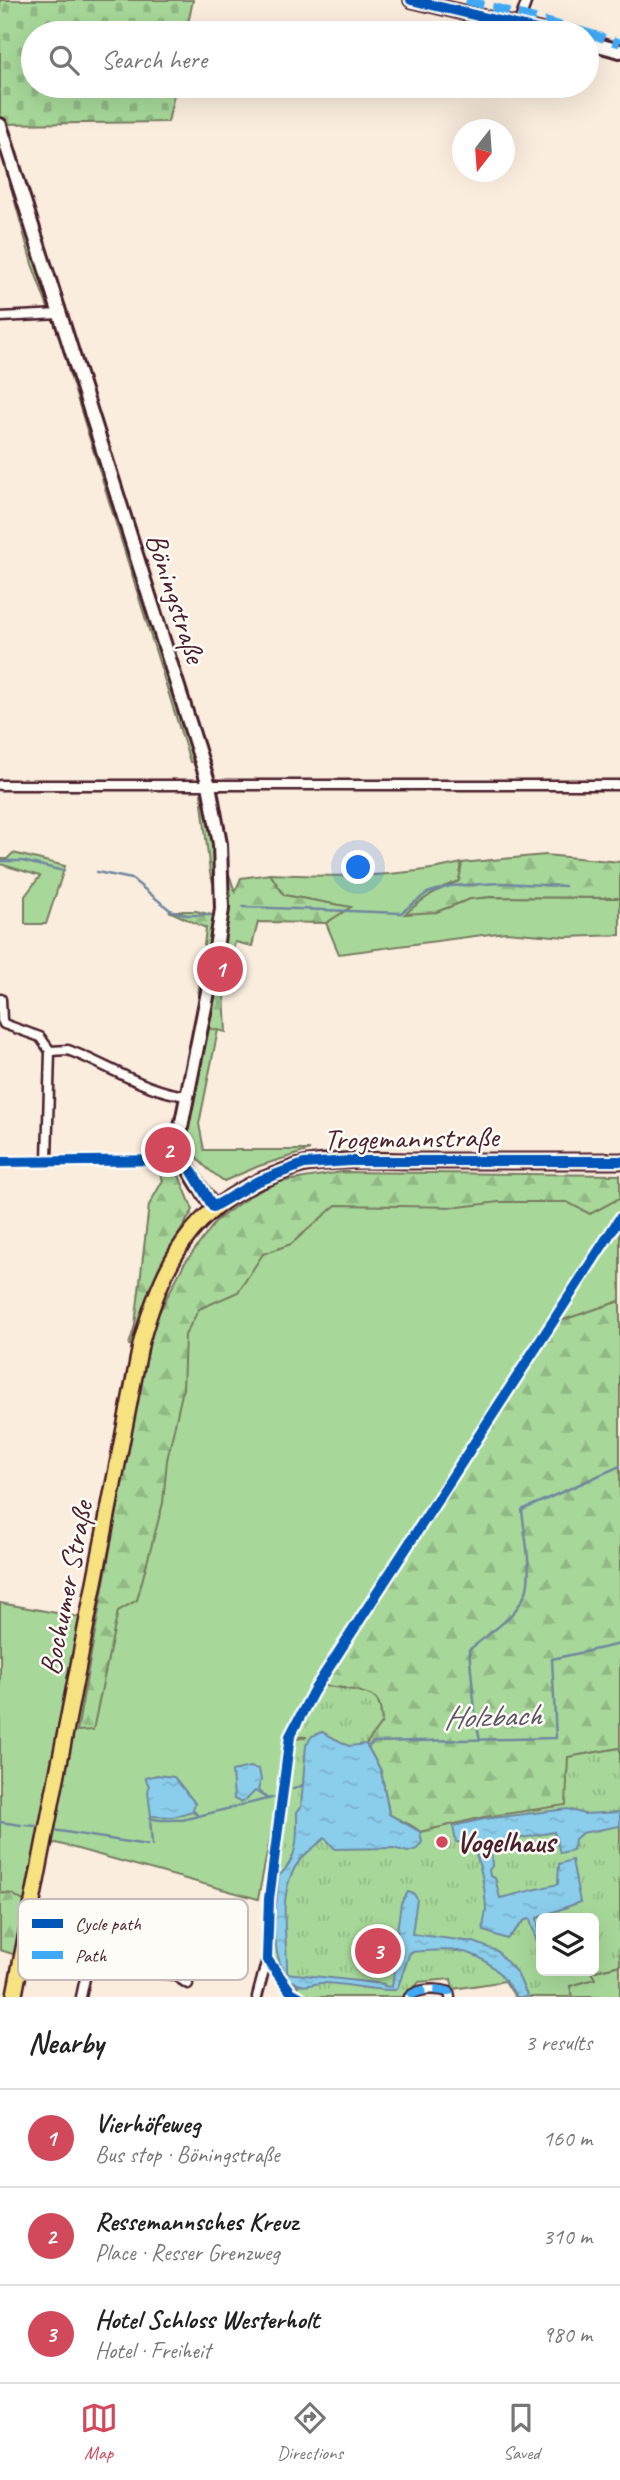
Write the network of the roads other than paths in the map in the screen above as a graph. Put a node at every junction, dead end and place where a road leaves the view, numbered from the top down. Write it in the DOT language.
graph roads {
  1 [pos="411,0"];
  2 [pos="527,0"];
  3 [pos="501,21"];
  4 [pos="519,21"];
  5 [pos="599,45"];
  6 [pos="620,51"];
  7 [pos="0,125"];
  8 [pos="60,314"];
  9 [pos="0,317"];
  10 [pos="0,785"];
  11 [pos="209,785"];
  12 [pos="620,785"];
  13 [pos="1,999"];
  14 [pos="50,1051"];
  15 [pos="188,1096"];
  16 [pos="183,1156"];
  17 [pos="47,1160"];
  18 [pos="620,1161"];
  19 [pos="0,1162"];
  20 [pos="213,1207"];
  21 [pos="33,1899"];
  22 [pos="269,1915"];
  23 [pos="267,1959"];
  24 [pos="18,1976"];
  25 [pos="182,1980"];
  26 [pos="188,1984"];
  27 [pos="292,1993"];
  28 [pos="14,1997"];
  29 [pos="257,1997"];
  30 [pos="409,1997"];
  31 [pos="450,1997"];
  1 -- 3 [label="main road"];
  2 -- 4 [label="street"];
  5 -- 6 [label="main road"];
  7 -- 8 [label="main road, Böningstraße"];
  8 -- 9 [label="street"];
  8 -- 11 [label="main road, Böningstraße"];
  10 -- 11 [label="street"];
  11 -- 12 [label="street"];
  11 -- 15 [label="main road, Böningstraße"];
  13 -- 14 [label="street"];
  14 -- 15 [label="street"];
  14 -- 17 [label="street"];
  15 -- 16 [label="main road, Böningstraße"];
  16 -- 17 [label="street"];
  16 -- 20 [label="main road, Böningstraße"];
  17 -- 19 [label="street"];
  18 -- 20 [label="main road, Trogemannstraße"];
  20 -- 21 [label="main road, Bochumer Straße"];
  22 -- 23 [label="street"];
  23 -- 27 [label="street"];
  23 -- 29 [label="street"];
  24 -- 28 [label="main road, Bochumer Straße"];
  25 -- 26 [label="street"];
  30 -- 31 [label="street"];
}
